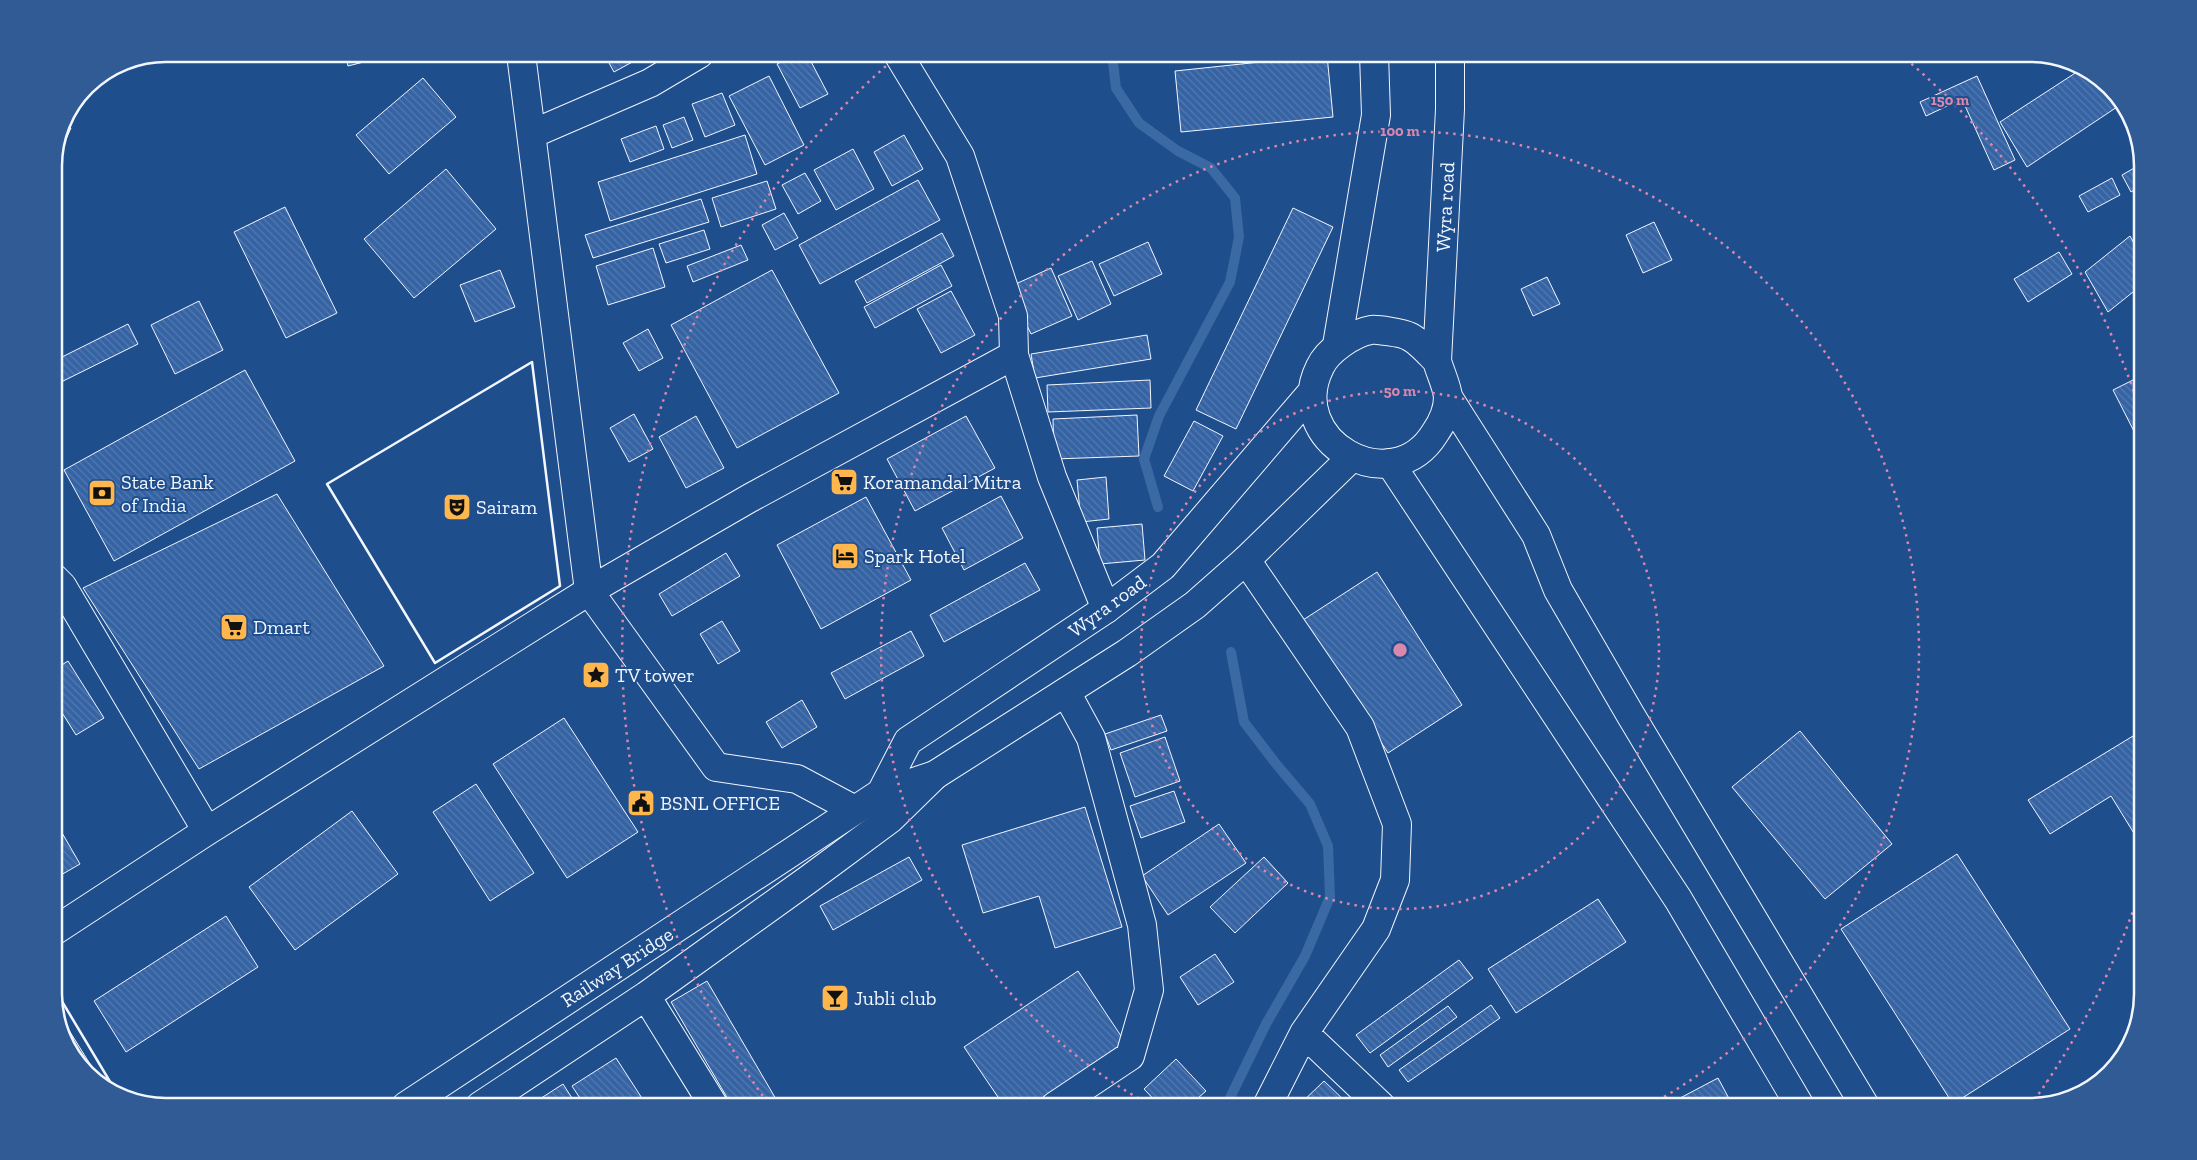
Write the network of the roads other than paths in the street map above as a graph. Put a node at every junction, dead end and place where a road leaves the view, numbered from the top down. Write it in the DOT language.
graph roads {
  1 [pos="522,62"];
  2 [pos="685,62"];
  3 [pos="903,62"];
  4 [pos="1374,62"];
  5 [pos="1450,62"];
  6 [pos="532,134"];
  7 [pos="1337,345"];
  8 [pos="1014,355"];
  9 [pos="1437,361"];
  10 [pos="1312,392"];
  11 [pos="1448,397"];
  12 [pos="1351,458"];
  13 [pos="1390,463"];
  14 [pos="1246,560"];
  15 [pos="63,588"];
  16 [pos="589,592"];
  17 [pos="1106,609"];
  18 [pos="1066,692"];
  19 [pos="934,775"];
  20 [pos="881,793"];
  21 [pos="855,810"];
  22 [pos="828,828"];
  23 [pos="207,831"];
  24 [pos="63,925"];
  25 [pos="646,996"];
  26 [pos="1304,1033"];
  27 [pos="418,1098"];
  28 [pos="492,1098"];
  29 [pos="709,1098"];
  30 [pos="1067,1098"];
  31 [pos="1271,1098"];
  32 [pos="1373,1098"];
  33 [pos="1795,1098"];
  34 [pos="1860,1098"];
  1 -- 6 [label="street"];
  2 -- 6 [label="street"];
  3 -- 8 [label="street"];
  4 -- 7 [label="street, Wyra road"];
  5 -- 9 [label="street, Wyra road"];
  6 -- 16 [label="street"];
  7 -- 9 [label="street, Wyra road"];
  7 -- 10 [label="street, Wyra road"];
  8 -- 16 [label="street"];
  8 -- 17 [label="street"];
  9 -- 11 [label="street, Wyra road"];
  10 -- 12 [label="street, Wyra road"];
  10 -- 17 [label="street, Wyra road"];
  11 -- 13 [label="street, Wyra road"];
  11 -- 34 [label="street"];
  12 -- 13 [label="street, Wyra road"];
  12 -- 14 [label="street, Wyra road"];
  13 -- 33 [label="street"];
  14 -- 18 [label="street, Wyra road"];
  14 -- 26 [label="street"];
  15 -- 23 [label="street"];
  16 -- 21 [label="street"];
  16 -- 23 [label="street"];
  17 -- 20 [label="street, Wyra road"];
  18 -- 19 [label="street, Wyra road"];
  18 -- 30 [label="street"];
  19 -- 20 [label="street, Wyra road"];
  19 -- 25 [label="street"];
  20 -- 21 [label="street, Wyra road"];
  21 -- 22 [label="street, Wyra road"];
  22 -- 27 [label="street, Railway Bridge"];
  23 -- 24 [label="street"];
  25 -- 28 [label="street"];
  25 -- 29 [label="street"];
  26 -- 31 [label="street"];
  26 -- 32 [label="street"];
}
